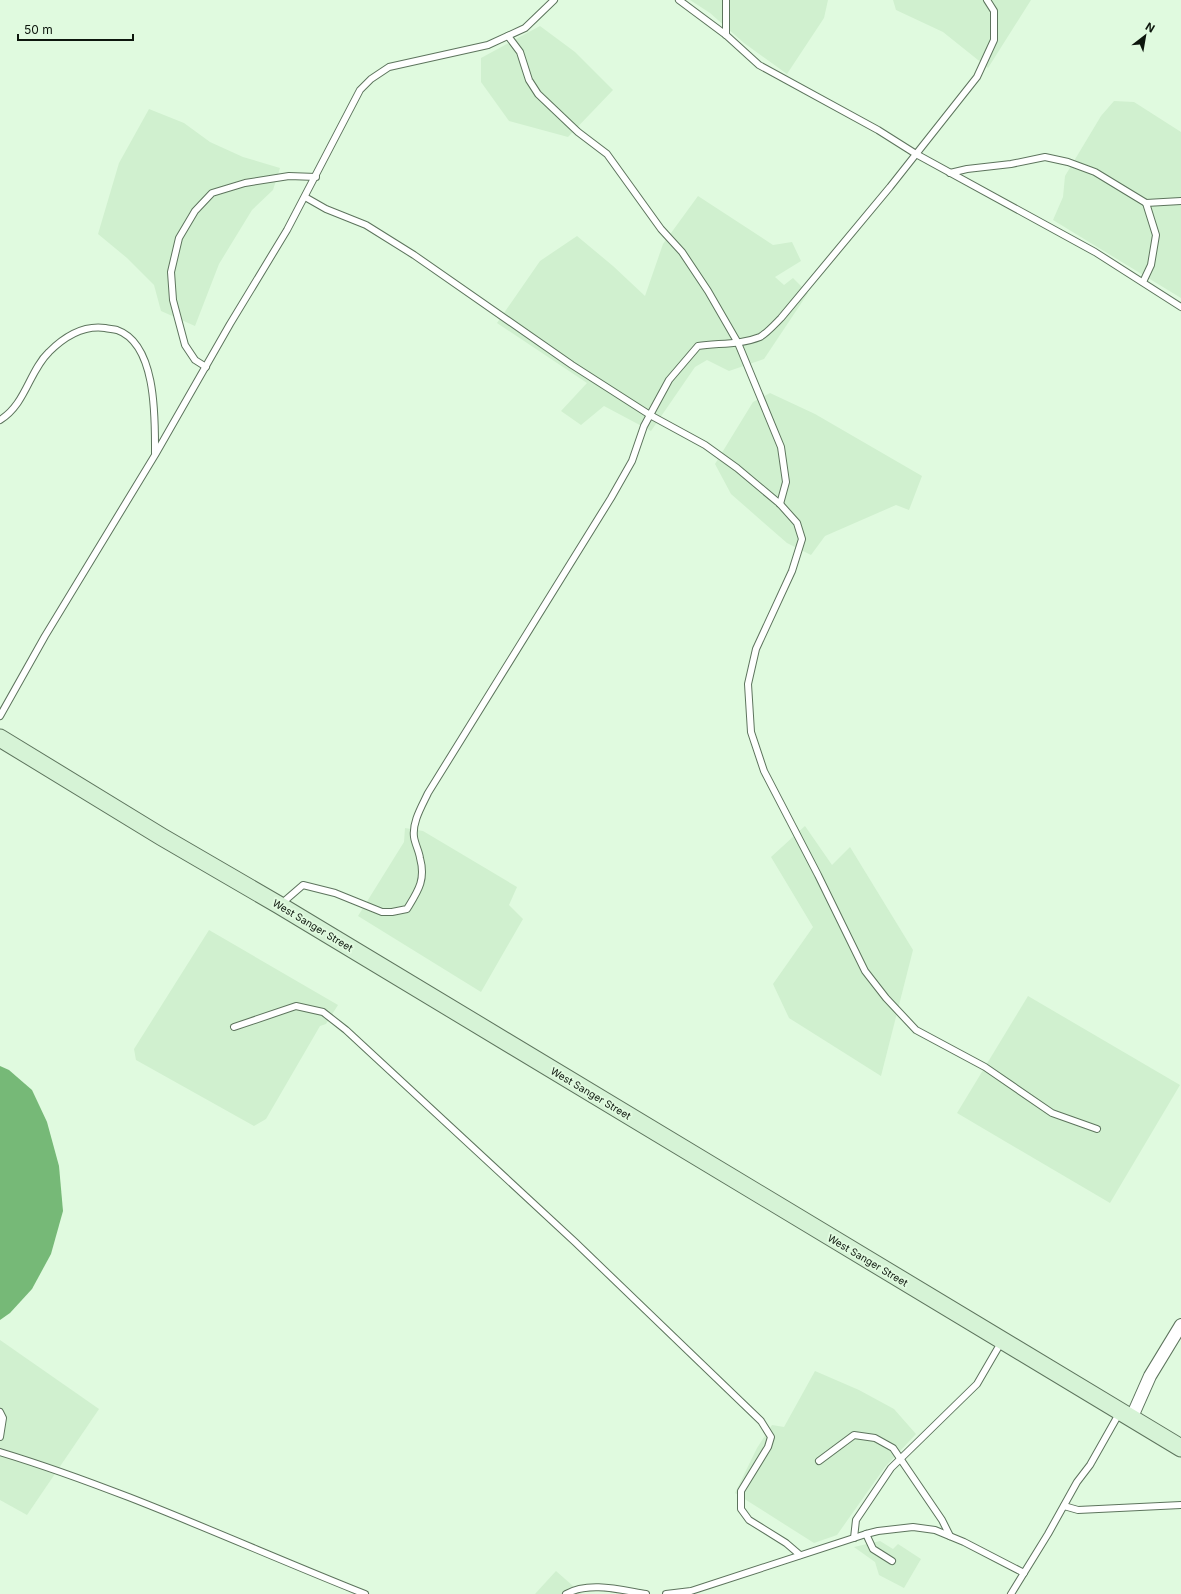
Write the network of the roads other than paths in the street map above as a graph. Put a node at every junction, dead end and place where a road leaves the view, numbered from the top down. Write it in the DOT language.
graph roads {
  1 [pos="554,0"];
  2 [pos="679,0"];
  3 [pos="726,0"];
  4 [pos="987,0"];
  5 [pos="726,35"];
  6 [pos="508,36"];
  7 [pos="916,154"];
  8 [pos="950,173"];
  9 [pos="316,177"];
  10 [pos="305,197"];
  11 [pos="1181,201"];
  12 [pos="1146,203"];
  13 [pos="1143,282"];
  14 [pos="1181,306"];
  15 [pos="738,343"];
  16 [pos="206,367"];
  17 [pos="650,414"];
  18 [pos="0,420"];
  19 [pos="156,455"];
  20 [pos="780,504"];
  21 [pos="0,716"];
  22 [pos="0,738"];
  23 [pos="280,905"];
  24 [pos="234,1027"];
  25 [pos="1097,1129"];
  26 [pos="1181,1325"];
  27 [pos="1002,1341"];
  28 [pos="0,1412"];
  29 [pos="1126,1415"];
  30 [pos="0,1437"];
  31 [pos="1181,1448"];
  32 [pos="0,1452"];
  33 [pos="900,1460"];
  34 [pos="820,1461"];
  35 [pos="1181,1505"];
  36 [pos="1064,1506"];
  37 [pos="866,1534"];
  38 [pos="950,1536"];
  39 [pos="854,1538"];
  40 [pos="800,1555"];
  41 [pos="892,1561"];
  42 [pos="1024,1573"];
  43 [pos="572,1592"];
  44 [pos="365,1594"];
  45 [pos="566,1594"];
  46 [pos="646,1594"];
  47 [pos="666,1594"];
  48 [pos="1011,1594"];
  1 -- 6 [label="lane"];
  2 -- 5 [label="lane"];
  3 -- 5 [label="lane"];
  4 -- 7 [label="lane"];
  5 -- 7 [label="lane"];
  6 -- 9 [label="lane"];
  6 -- 15 [label="lane"];
  7 -- 8 [label="lane"];
  7 -- 15 [label="lane"];
  8 -- 12 [label="lane"];
  8 -- 13 [label="lane"];
  9 -- 10 [label="lane"];
  9 -- 16 [label="lane"];
  10 -- 16 [label="lane"];
  10 -- 17 [label="lane"];
  11 -- 12 [label="lane"];
  12 -- 13 [label="lane"];
  13 -- 14 [label="lane"];
  15 -- 17 [label="lane"];
  15 -- 20 [label="lane"];
  16 -- 19 [label="lane"];
  17 -- 20 [label="lane"];
  17 -- 23 [label="lane"];
  18 -- 19 [label="lane"];
  19 -- 21 [label="lane"];
  20 -- 25 [label="lane"];
  22 -- 23 [label="main road, West Sanger Street"];
  23 -- 27 [label="main road, West Sanger Street"];
  24 -- 40 [label="lane"];
  26 -- 29 [label="street"];
  27 -- 29 [label="main road, West Sanger Street"];
  27 -- 33 [label="lane"];
  28 -- 30 [label="lane"];
  29 -- 31 [label="main road, West Sanger Street"];
  29 -- 36 [label="lane"];
  32 -- 44 [label="lane"];
  33 -- 34 [label="lane"];
  33 -- 38 [label="lane"];
  33 -- 39 [label="lane"];
  35 -- 36 [label="lane"];
  36 -- 42 [label="lane"];
  37 -- 38 [label="lane"];
  37 -- 39 [label="lane"];
  37 -- 41 [label="lane"];
  38 -- 42 [label="lane"];
  39 -- 40 [label="lane"];
  40 -- 47 [label="lane"];
  42 -- 48 [label="lane"];
  43 -- 45 [label="lane"];
  43 -- 46 [label="lane"];
}
